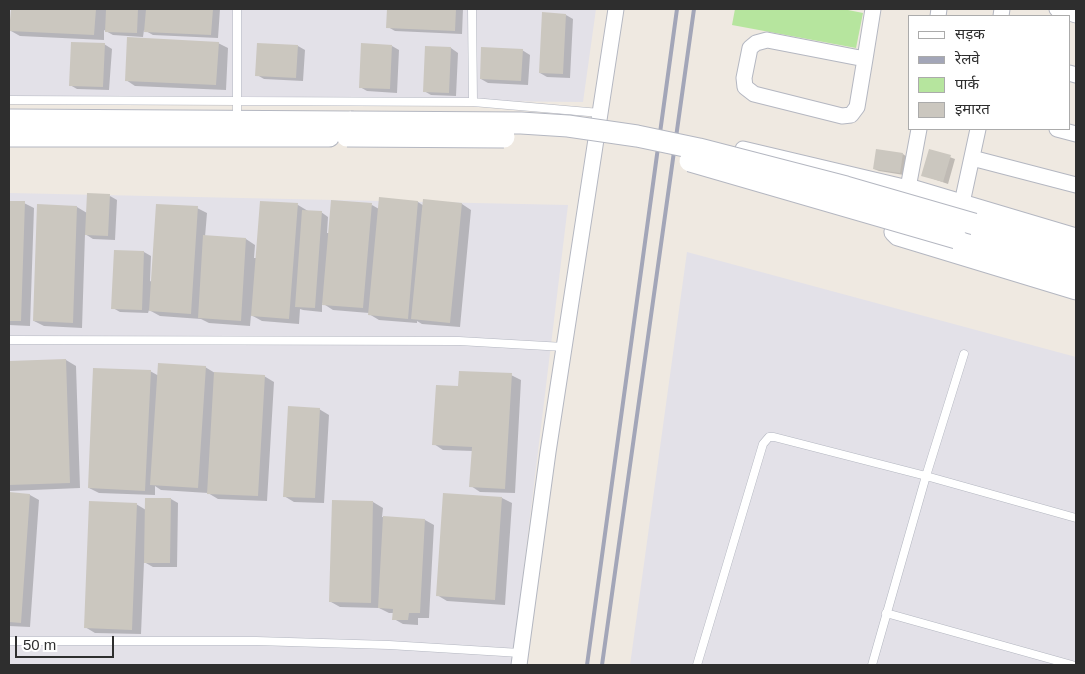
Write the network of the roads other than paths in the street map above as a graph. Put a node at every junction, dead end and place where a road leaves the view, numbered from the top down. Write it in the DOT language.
graph roads {
  1 [pos="237,9"];
  2 [pos="472,9"];
  3 [pos="616,9"];
  4 [pos="873,9"];
  5 [pos="1057,9"];
  6 [pos="1076,15"];
  7 [pos="865,59"];
  8 [pos="9,100"];
  9 [pos="473,102"];
  10 [pos="237,112"];
  11 [pos="600,114"];
  12 [pos="9,120"];
  13 [pos="349,129"];
  14 [pos="919,130"];
  15 [pos="978,130"];
  16 [pos="1061,130"];
  17 [pos="1076,134"];
  18 [pos="9,136"];
  19 [pos="743,149"];
  20 [pos="972,158"];
  21 [pos="1076,186"];
  22 [pos="908,188"];
  23 [pos="962,203"];
  24 [pos="1076,238"];
  25 [pos="1076,252"];
  26 [pos="1076,273"];
  27 [pos="1076,290"];
  28 [pos="9,340"];
  29 [pos="564,347"];
  30 [pos="964,354"];
  31 [pos="926,476"];
  32 [pos="1076,518"];
  33 [pos="886,613"];
  34 [pos="9,642"];
  35 [pos="520,659"];
  36 [pos="697,665"];
  37 [pos="872,665"];
  38 [pos="1072,665"];
  1 -- 10 [label="lane"];
  2 -- 9 [label="lane"];
  3 -- 11 [label="street"];
  4 -- 7 [label="street"];
  5 -- 6 [label="street"];
  7 -- 7 [label="street"];
  8 -- 10 [label="lane"];
  9 -- 10 [label="lane"];
  9 -- 11 [label="lane"];
  10 -- 12 [label="main road"];
  10 -- 13 [label="main road"];
  11 -- 29 [label="street"];
  13 -- 18 [label="main road"];
  13 -- 25 [label="main road, bridge"];
  13 -- 26 [label="main road, bridge"];
  14 -- 22 [label="street"];
  15 -- 20 [label="street"];
  16 -- 17 [label="street"];
  19 -- 22 [label="street"];
  20 -- 21 [label="street"];
  20 -- 23 [label="street"];
  22 -- 23 [label="street"];
  22 -- 27 [label="street"];
  23 -- 24 [label="street"];
  28 -- 29 [label="lane"];
  29 -- 35 [label="street"];
  30 -- 31 [label="lane"];
  31 -- 32 [label="lane"];
  31 -- 33 [label="lane"];
  31 -- 36 [label="lane"];
  33 -- 37 [label="lane"];
  33 -- 38 [label="lane"];
  34 -- 35 [label="lane"];
}
